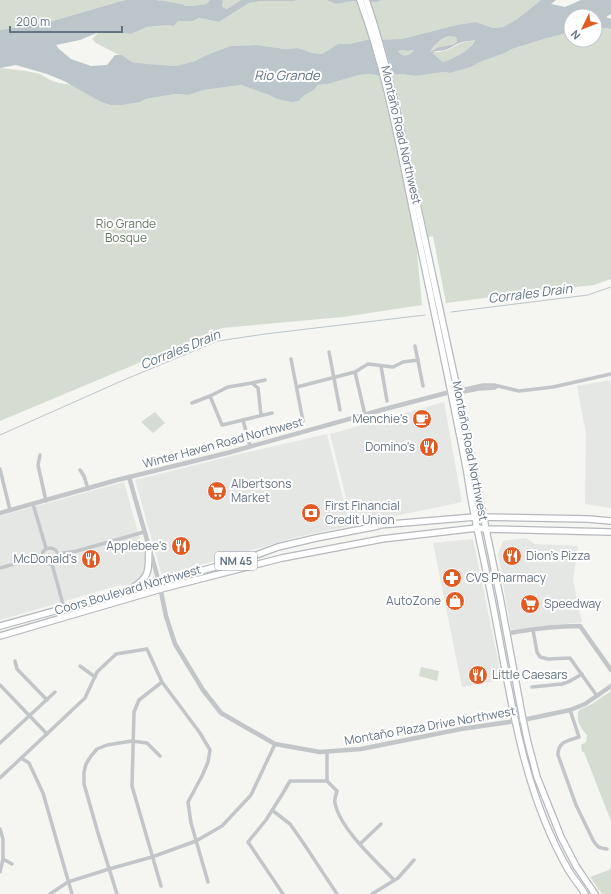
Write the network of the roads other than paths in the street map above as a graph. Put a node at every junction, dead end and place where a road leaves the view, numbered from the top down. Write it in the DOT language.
graph roads {
  1 [pos="360,0"];
  2 [pos="366,0"];
  3 [pos="421,238"];
  4 [pos="415,346"];
  5 [pos="328,352"];
  6 [pos="291,359"];
  7 [pos="444,359"];
  8 [pos="418,360"];
  9 [pos="381,366"];
  10 [pos="355,372"];
  11 [pos="611,374"];
  12 [pos="334,378"];
  13 [pos="265,380"];
  14 [pos="252,383"];
  15 [pos="456,383"];
  16 [pos="423,386"];
  17 [pos="497,386"];
  18 [pos="297,387"];
  19 [pos="450,392"];
  20 [pos="458,393"];
  21 [pos="210,396"];
  22 [pos="387,402"];
  23 [pos="192,403"];
  24 [pos="340,410"];
  25 [pos="272,412"];
  26 [pos="261,415"];
  27 [pos="365,415"];
  28 [pos="243,420"];
  29 [pos="303,421"];
  30 [pos="465,426"];
  31 [pos="250,446"];
  32 [pos="40,455"];
  33 [pos="0,469"];
  34 [pos="80,470"];
  35 [pos="129,477"];
  36 [pos="2,484"];
  37 [pos="88,489"];
  38 [pos="46,500"];
  39 [pos="33,504"];
  40 [pos="10,510"];
  41 [pos="0,513"];
  42 [pos="475,517"];
  43 [pos="483,518"];
  44 [pos="611,521"];
  45 [pos="477,528"];
  46 [pos="486,529"];
  47 [pos="144,532"];
  48 [pos="611,532"];
  49 [pos="149,547"];
  50 [pos="46,548"];
  51 [pos="58,554"];
  52 [pos="42,556"];
  53 [pos="52,564"];
  54 [pos="0,568"];
  55 [pos="159,582"];
  56 [pos="161,589"];
  57 [pos="131,590"];
  58 [pos="64,608"];
  59 [pos="0,626"];
  60 [pos="534,630"];
  61 [pos="506,634"];
  62 [pos="498,635"];
  63 [pos="0,636"];
  64 [pos="15,661"];
  65 [pos="80,666"];
  66 [pos="611,670"];
  67 [pos="582,674"];
  68 [pos="95,677"];
  69 [pos="162,682"];
  70 [pos="0,685"];
  71 [pos="611,686"];
  72 [pos="532,687"];
  73 [pos="55,692"];
  74 [pos="597,696"];
  75 [pos="47,700"];
  76 [pos="570,710"];
  77 [pos="30,716"];
  78 [pos="523,720"];
  79 [pos="515,721"];
  80 [pos="47,734"];
  81 [pos="132,741"];
  82 [pos="0,743"];
  83 [pos="275,744"];
  84 [pos="327,752"];
  85 [pos="160,756"];
  86 [pos="21,758"];
  87 [pos="0,778"];
  88 [pos="327,781"];
  89 [pos="272,810"];
  90 [pos="381,824"];
  91 [pos="0,829"];
  92 [pos="196,842"];
  93 [pos="360,844"];
  94 [pos="607,849"];
  95 [pos="152,857"];
  96 [pos="3,859"];
  97 [pos="414,860"];
  98 [pos="12,864"];
  99 [pos="109,869"];
  100 [pos="0,872"];
  101 [pos="394,880"];
  102 [pos="68,882"];
  103 [pos="208,882"];
  104 [pos="161,886"];
  105 [pos="50,894"];
  106 [pos="72,894"];
  107 [pos="117,894"];
  108 [pos="283,894"];
  109 [pos="337,894"];
  110 [pos="372,894"];
  111 [pos="585,894"];
  112 [pos="595,894"];
  1 -- 3 [label="main road, Montaño Road Northwest"];
  2 -- 3 [label="main road, Montaño Road Northwest"];
  3 -- 7 [label="main road, Montaño Road Northwest"];
  3 -- 15 [label="main road, Montaño Road Northwest"];
  4 -- 8 [label="street"];
  5 -- 12 [label="street"];
  6 -- 18 [label="street"];
  7 -- 19 [label="main road, Montaño Road Northwest"];
  7 -- 20 [label="street"];
  8 -- 9 [label="street"];
  8 -- 16 [label="street"];
  9 -- 10 [label="street"];
  9 -- 22 [label="street"];
  10 -- 12 [label="street"];
  10 -- 27 [label="street"];
  11 -- 17 [label="street"];
  12 -- 18 [label="street"];
  12 -- 24 [label="street"];
  13 -- 14 [label="street"];
  14 -- 21 [label="street"];
  14 -- 26 [label="street"];
  15 -- 17 [label="street"];
  15 -- 20 [label="main road, Montaño Road Northwest"];
  17 -- 20 [label="street"];
  18 -- 29 [label="street"];
  19 -- 27 [label="street, Winter Haven Road Northwest"];
  19 -- 30 [label="street"];
  19 -- 42 [label="main road, Montaño Road Northwest"];
  20 -- 30 [label="main road, Montaño Road Northwest"];
  21 -- 23 [label="street"];
  21 -- 28 [label="street"];
  25 -- 26 [label="street"];
  26 -- 28 [label="street"];
  27 -- 31 [label="street, Winter Haven Road Northwest"];
  28 -- 31 [label="street"];
  30 -- 43 [label="main road, Montaño Road Northwest"];
  31 -- 35 [label="street, Winter Haven Road Northwest"];
  32 -- 38 [label="street"];
  33 -- 36 [label="street"];
  34 -- 37 [label="street"];
  35 -- 37 [label="street, Winter Haven Road Northwest"];
  35 -- 47 [label="street, Montaño Plaza Drive Northwest"];
  36 -- 40 [label="street"];
  37 -- 38 [label="street, Winter Haven Road Northwest"];
  38 -- 39 [label="street, Winter Haven Road Northwest"];
  39 -- 40 [label="street, Winter Haven Road Northwest"];
  39 -- 50 [label="street"];
  40 -- 41 [label="street, Winter Haven Road Northwest"];
  42 -- 43 [label="main road, Coors Boulevard Northwest / NM 45"];
  42 -- 45 [label="main road, Montaño Road Northwest"];
  42 -- 55 [label="main road, Coors Boulevard Northwest / NM 45"];
  43 -- 44 [label="main road, Coors Boulevard Northwest / NM 45"];
  43 -- 46 [label="main road, Montaño Road Northwest"];
  45 -- 46 [label="main road, Coors Boulevard Northwest / NM 45"];
  45 -- 56 [label="main road, Coors Boulevard Northwest / NM 45"];
  45 -- 62 [label="main road, Montaño Road Northwest"];
  46 -- 48 [label="main road, Coors Boulevard Northwest / NM 45"];
  46 -- 61 [label="main road, Montaño Road Northwest"];
  47 -- 49 [label="street, Montaño Plaza Drive Northwest"];
  47 -- 51 [label="street"];
  49 -- 55 [label="street, Montaño Plaza Drive Northwest"];
  49 -- 57 [label="main road"];
  50 -- 51 [label="street"];
  50 -- 52 [label="street"];
  51 -- 53 [label="street"];
  52 -- 53 [label="street"];
  52 -- 54 [label="street"];
  53 -- 58 [label="street"];
  55 -- 56 [label="street, Montaño Plaza Drive Northwest"];
  55 -- 57 [label="main road, Coors Boulevard Northwest / NM 45"];
  56 -- 63 [label="main road, Coors Boulevard Northwest / NM 45"];
  56 -- 83 [label="street, Montaño Plaza Drive Northwest"];
  57 -- 58 [label="main road, Coors Boulevard Northwest / NM 45"];
  58 -- 59 [label="main road, Coors Boulevard Northwest / NM 45"];
  60 -- 61 [label="street"];
  60 -- 66 [label="street"];
  60 -- 67 [label="street"];
  61 -- 62 [label="street"];
  61 -- 78 [label="main road, Montaño Road Northwest"];
  62 -- 79 [label="main road, Montaño Road Northwest"];
  64 -- 75 [label="street"];
  65 -- 68 [label="street"];
  67 -- 72 [label="street"];
  67 -- 74 [label="street"];
  68 -- 69 [label="street"];
  68 -- 80 [label="street"];
  69 -- 81 [label="street"];
  69 -- 92 [label="street"];
  70 -- 77 [label="street"];
  71 -- 74 [label="street, Montaño Plaza Drive Northwest"];
  73 -- 75 [label="street"];
  74 -- 76 [label="street, Montaño Plaza Drive Northwest"];
  75 -- 77 [label="street"];
  76 -- 78 [label="street, Montaño Plaza Drive Northwest"];
  76 -- 94 [label="street"];
  77 -- 80 [label="street"];
  77 -- 82 [label="street"];
  78 -- 79 [label="street, Montaño Plaza Drive Northwest"];
  78 -- 112 [label="main road, Montaño Road Northwest"];
  79 -- 84 [label="street, Montaño Plaza Drive Northwest"];
  79 -- 111 [label="main road, Montaño Road Northwest"];
  80 -- 86 [label="street"];
  81 -- 85 [label="street"];
  81 -- 95 [label="street"];
  81 -- 99 [label="street"];
  83 -- 84 [label="street, Montaño Plaza Drive Northwest"];
  83 -- 92 [label="street"];
  84 -- 88 [label="street"];
  86 -- 87 [label="street"];
  86 -- 102 [label="street"];
  88 -- 89 [label="street"];
  88 -- 93 [label="street"];
  89 -- 108 [label="street"];
  89 -- 109 [label="street"];
  90 -- 93 [label="street"];
  91 -- 96 [label="street"];
  92 -- 95 [label="street"];
  92 -- 103 [label="street"];
  93 -- 101 [label="street"];
  95 -- 99 [label="street"];
  95 -- 104 [label="street"];
  96 -- 98 [label="street"];
  96 -- 100 [label="street"];
  97 -- 101 [label="street"];
  99 -- 102 [label="street"];
  99 -- 107 [label="street"];
  101 -- 110 [label="street"];
  102 -- 105 [label="street"];
  102 -- 106 [label="street"];
}
